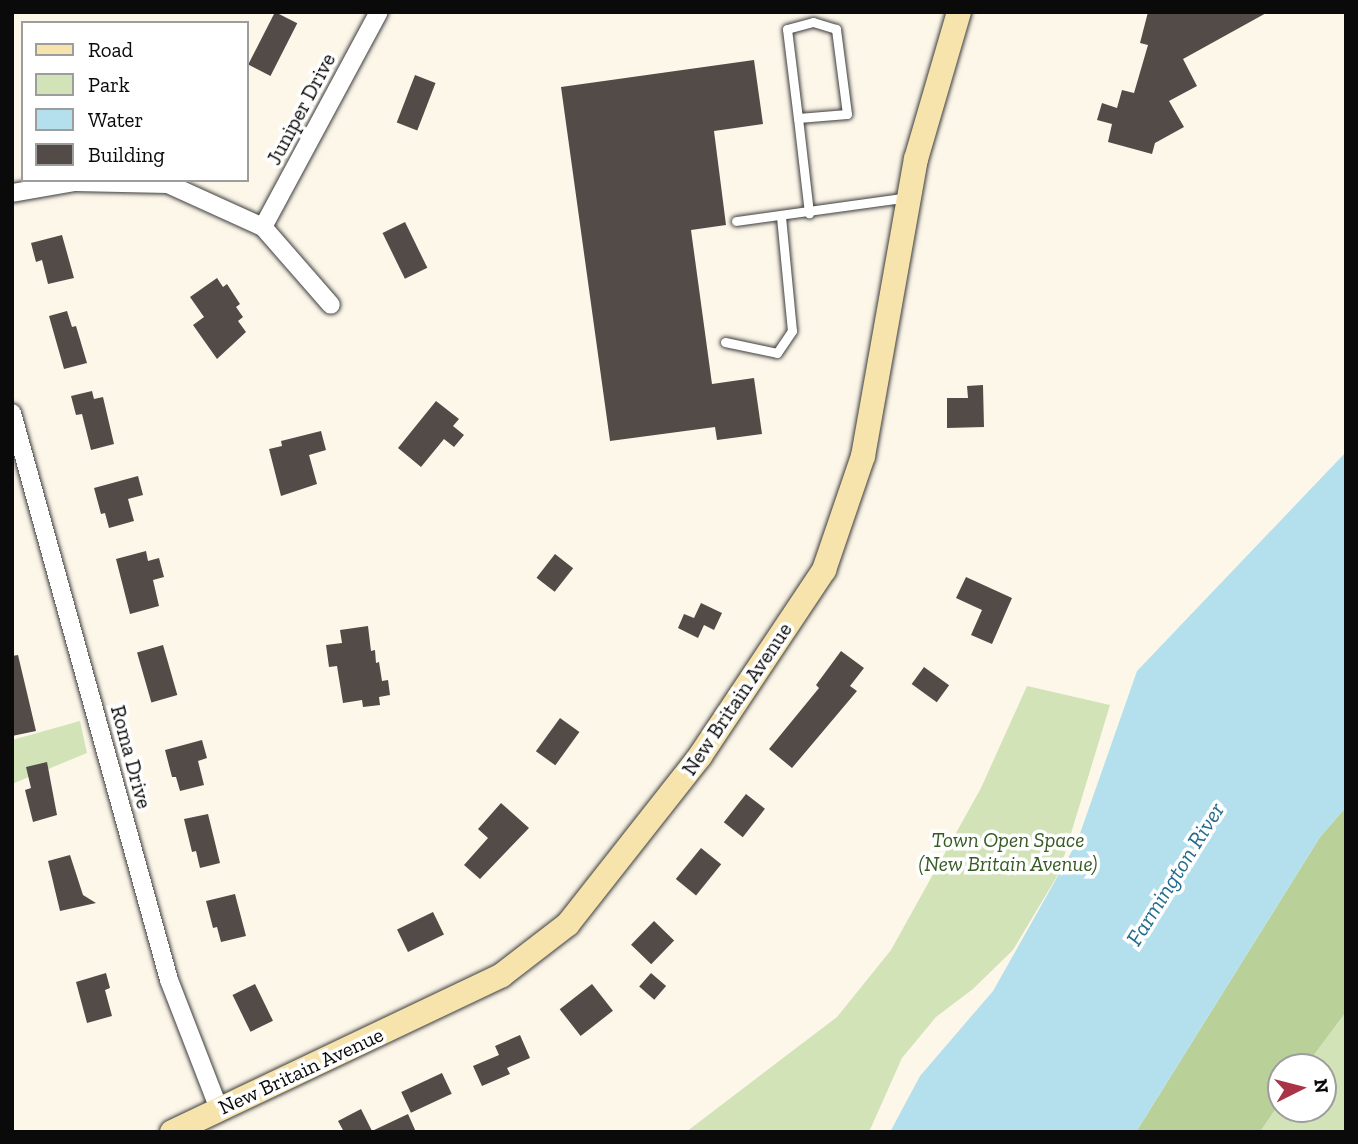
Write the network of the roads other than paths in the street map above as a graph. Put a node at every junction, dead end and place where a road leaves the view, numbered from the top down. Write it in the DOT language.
graph roads {
  1 [pos="379,12"];
  2 [pos="959,12"];
  3 [pos="797,118"];
  4 [pos="12,193"];
  5 [pos="909,197"];
  6 [pos="809,213"];
  7 [pos="781,216"];
  8 [pos="736,221"];
  9 [pos="263,227"];
  10 [pos="331,305"];
  11 [pos="725,342"];
  12 [pos="12,413"];
  13 [pos="219,1109"];
  14 [pos="172,1132"];
  1 -- 9 [label="street, Juniper Drive"];
  2 -- 5 [label="street, New Britain Avenue"];
  3 -- 3 [label="lane"];
  3 -- 6 [label="lane"];
  4 -- 9 [label="street"];
  5 -- 6 [label="lane"];
  5 -- 13 [label="street, New Britain Avenue"];
  6 -- 7 [label="lane"];
  7 -- 8 [label="lane"];
  7 -- 11 [label="lane"];
  9 -- 10 [label="street"];
  12 -- 13 [label="street, Roma Drive"];
  13 -- 14 [label="street, New Britain Avenue"];
}
